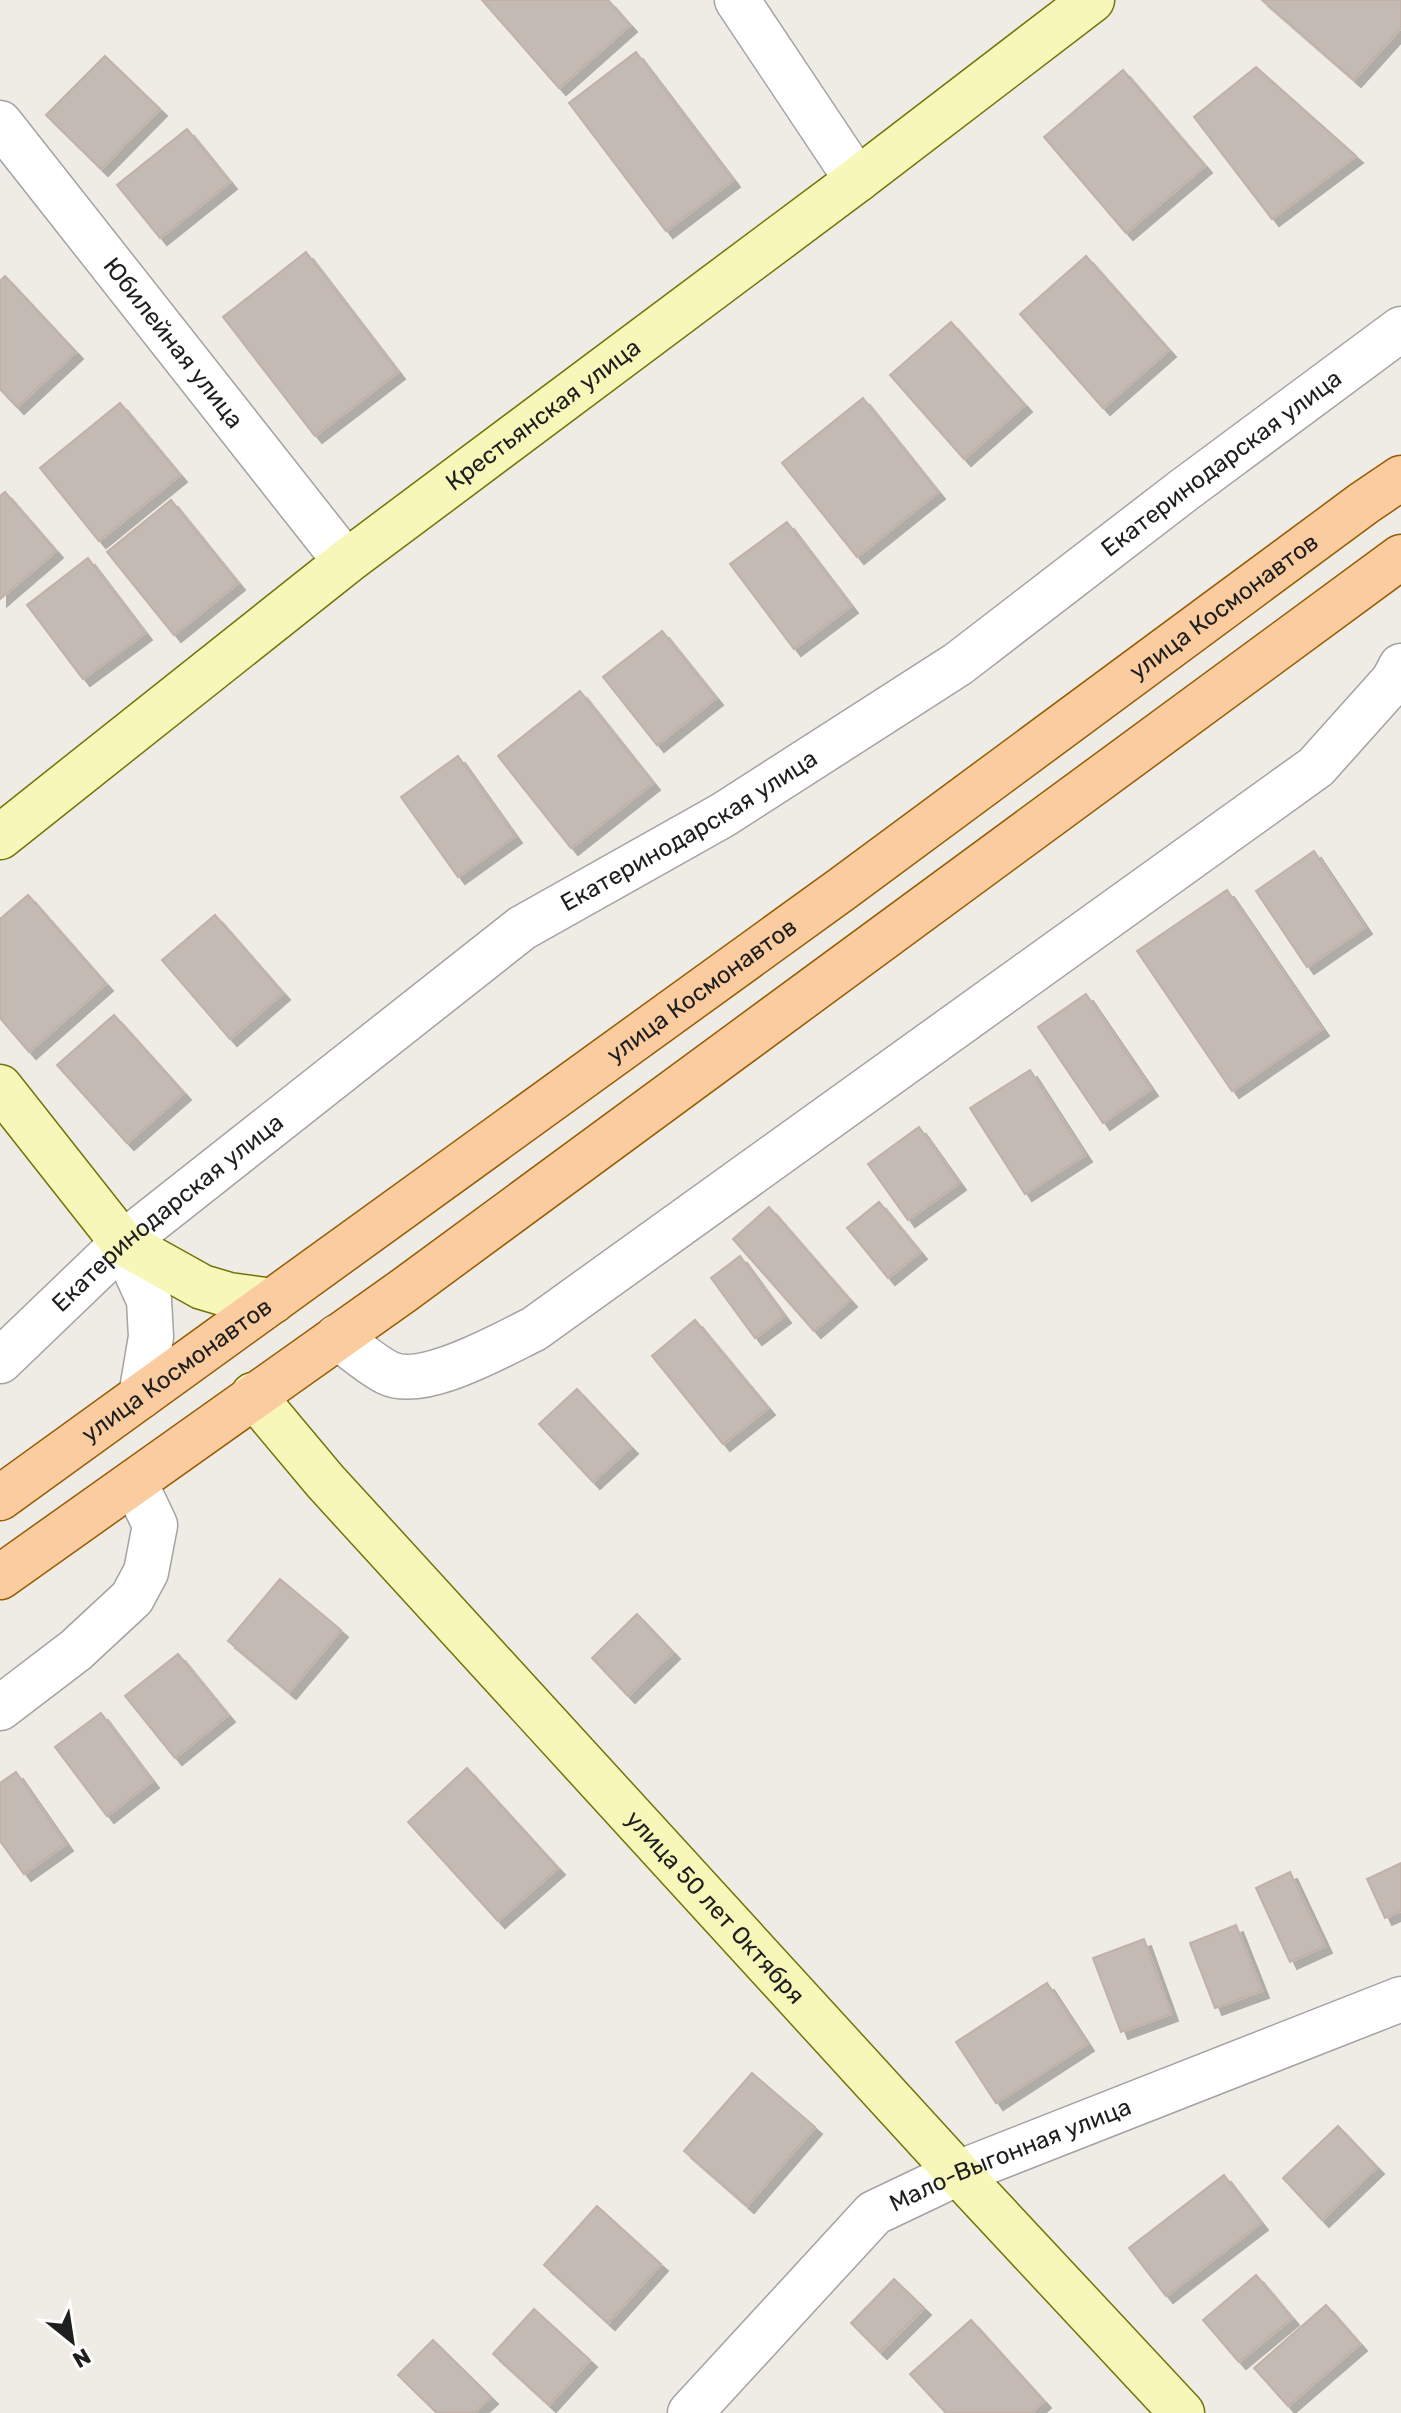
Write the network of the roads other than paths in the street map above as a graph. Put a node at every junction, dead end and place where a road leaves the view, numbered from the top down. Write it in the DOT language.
graph roads {
  1 [pos="737,0"];
  2 [pos="1092,0"];
  3 [pos="0,123"];
  4 [pos="857,180"];
  5 [pos="1401,329"];
  6 [pos="1401,478"];
  7 [pos="1401,557"];
  8 [pos="346,562"];
  9 [pos="1401,666"];
  10 [pos="0,837"];
  11 [pos="0,1087"];
  12 [pos="123,1243"];
  13 [pos="273,1301"];
  14 [pos="337,1337"];
  15 [pos="0,1361"];
  16 [pos="253,1395"];
  17 [pos="141,1396"];
  18 [pos="135,1483"];
  19 [pos="0,1498"];
  20 [pos="0,1577"];
  21 [pos="0,1708"];
  22 [pos="1401,1999"];
  23 [pos="958,2173"];
  24 [pos="690,2413"];
  25 [pos="1182,2413"];
  1 -- 4 [label="street"];
  2 -- 4 [label="main road, Крестьянская улица"];
  3 -- 8 [label="street, Юбилейная улица"];
  4 -- 8 [label="main road, Крестьянская улица"];
  5 -- 12 [label="street, Екатеринодарская улица"];
  6 -- 13 [label="main road, улица Космонавтов"];
  7 -- 14 [label="main road"];
  8 -- 10 [label="main road, Крестьянская улица"];
  9 -- 14 [label="street"];
  11 -- 12 [label="main road"];
  12 -- 13 [label="main road"];
  12 -- 15 [label="street, Екатеринодарская улица"];
  12 -- 17 [label="street"];
  13 -- 17 [label="main road, улица Космонавтов"];
  14 -- 16 [label="main road"];
  16 -- 18 [label="main road"];
  16 -- 23 [label="main road, улица 50 лет Октября"];
  17 -- 19 [label="main road, улица Космонавтов"];
  18 -- 20 [label="main road"];
  18 -- 21 [label="street"];
  22 -- 23 [label="street, Мало-Выгонная улица"];
  23 -- 24 [label="street, Мало-Выгонная улица"];
  23 -- 25 [label="main road, улица 50 лет Октября"];
}
